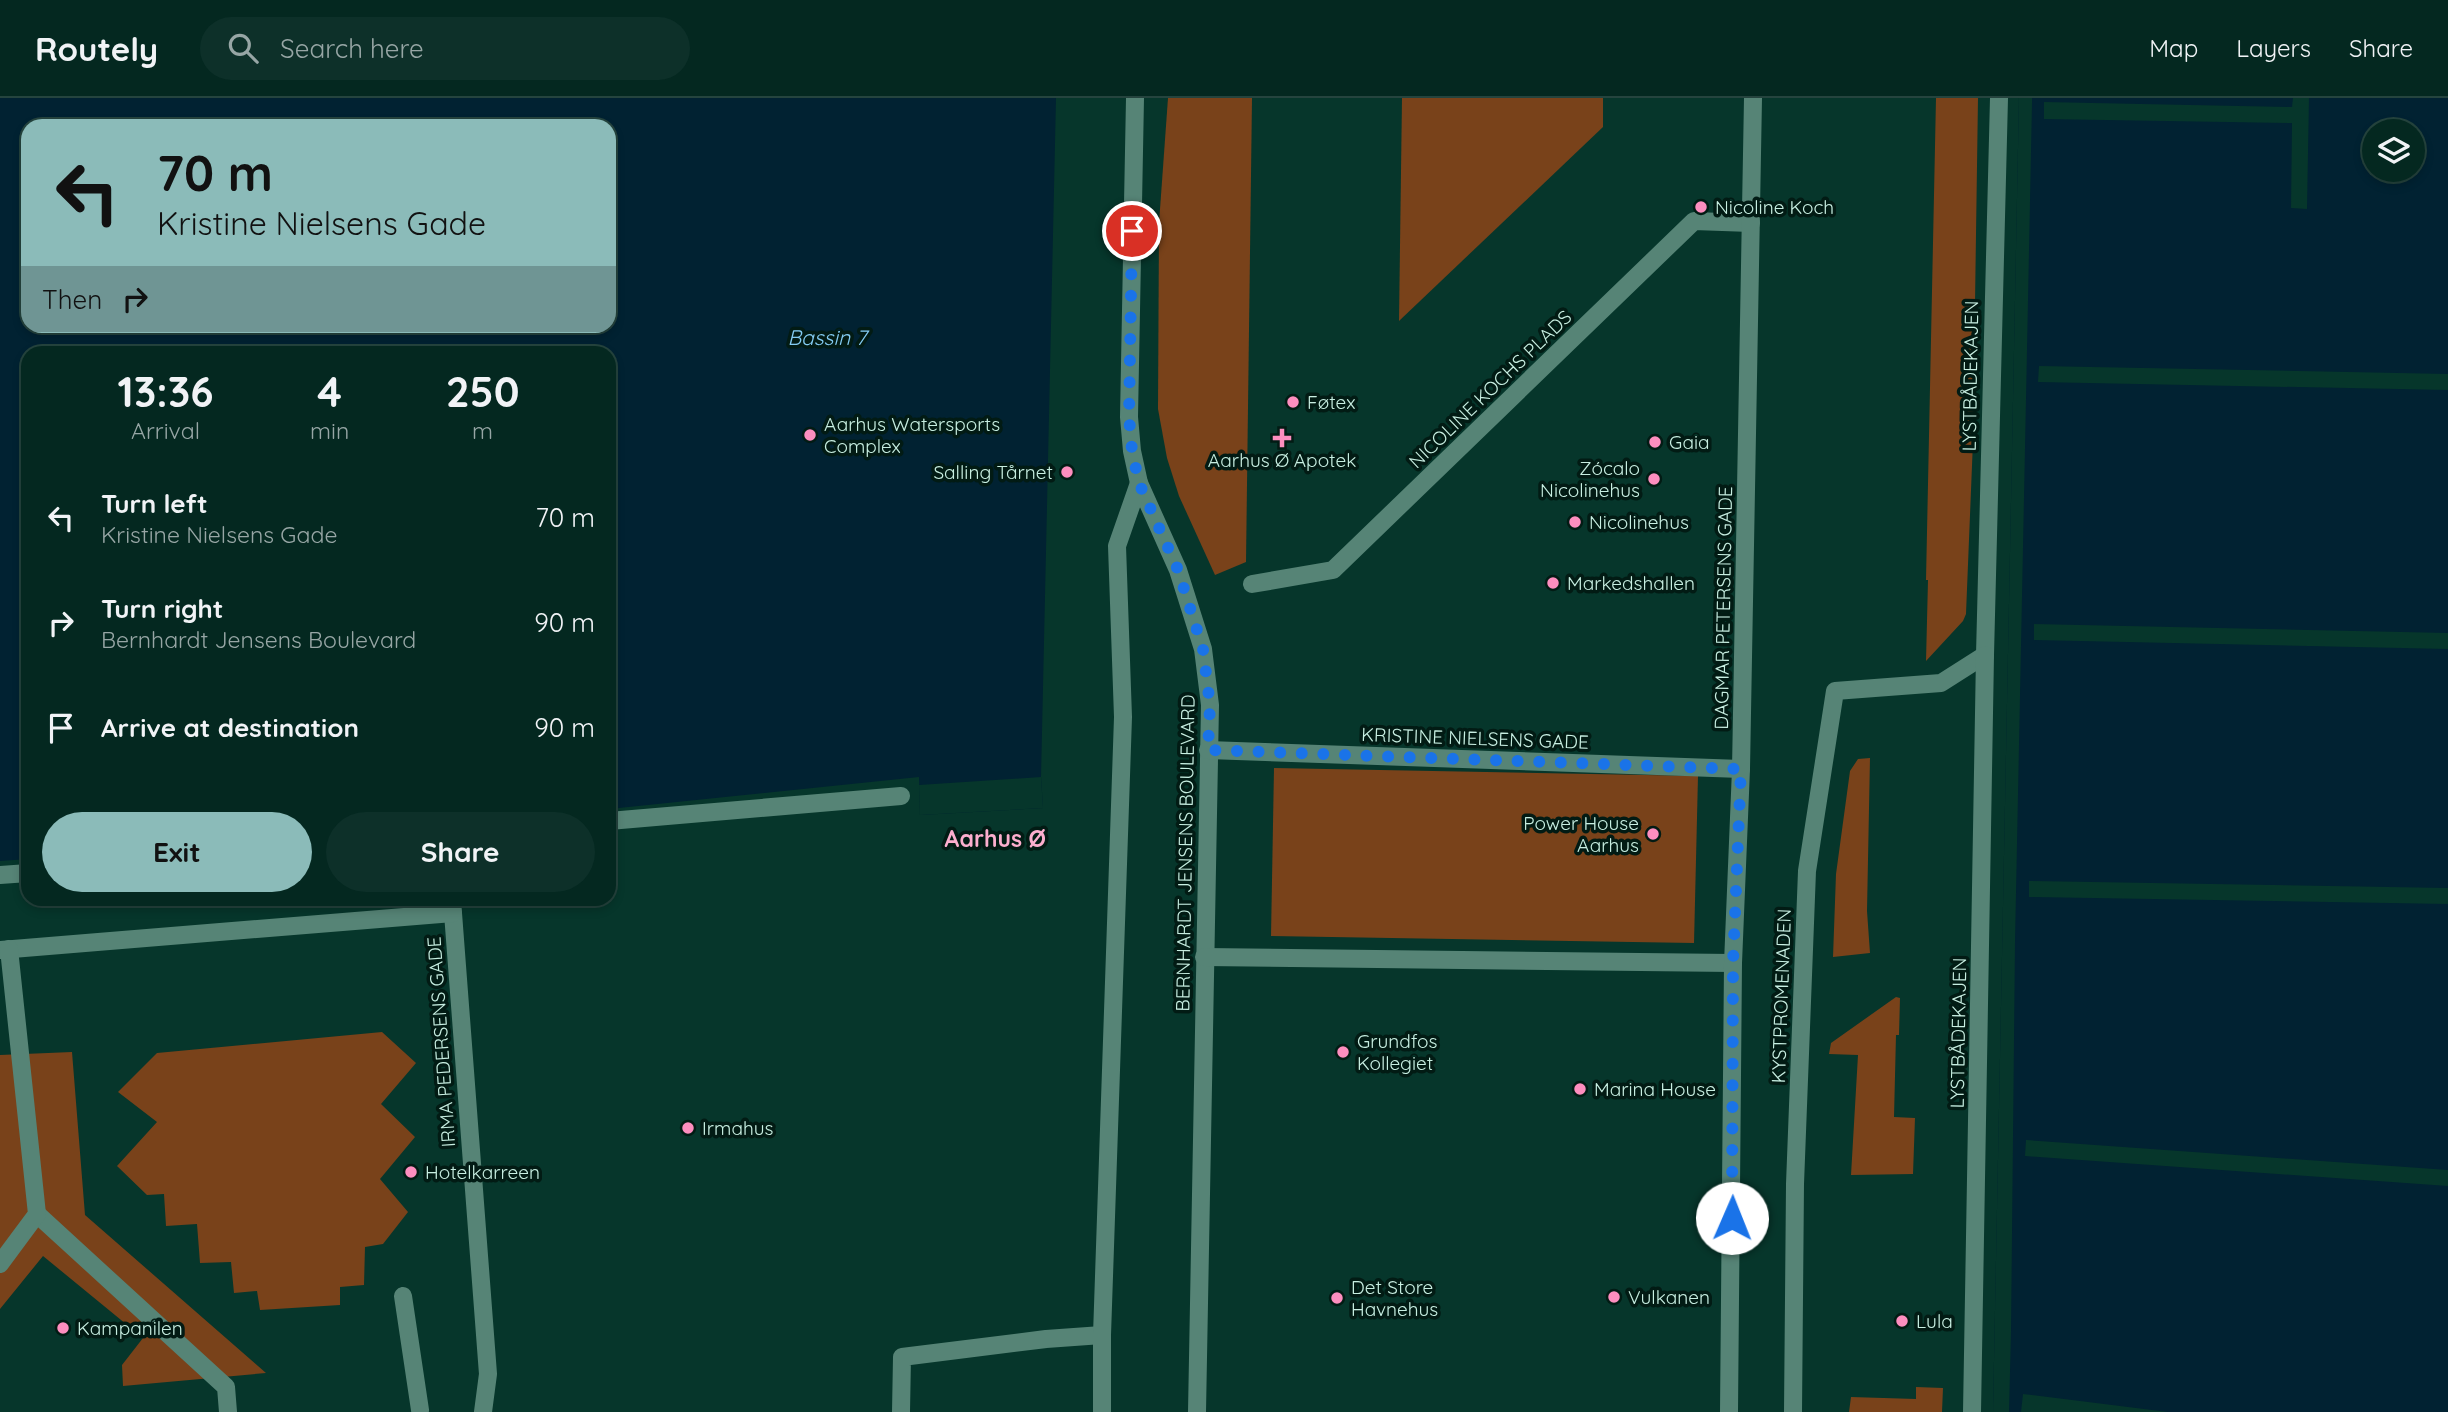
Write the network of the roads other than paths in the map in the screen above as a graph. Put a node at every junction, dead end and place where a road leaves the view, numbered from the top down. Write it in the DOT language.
graph roads {
  1 [pos="1135,98"];
  2 [pos="1753,98"];
  3 [pos="1999,98"];
  4 [pos="1751,223"];
  5 [pos="1139,483"];
  6 [pos="1252,584"];
  7 [pos="1985,655"];
  8 [pos="1208,750"];
  9 [pos="1741,769"];
  10 [pos="901,796"];
  11 [pos="616,820"];
  12 [pos="21,874"];
  13 [pos="0,875"];
  14 [pos="453,906"];
  15 [pos="4,950"];
  16 [pos="1204,957"];
  17 [pos="1733,963"];
  18 [pos="37,1214"];
  19 [pos="0,1264"];
  20 [pos="402,1296"];
  21 [pos="1102,1335"];
  22 [pos="422,1411"];
  23 [pos="228,1412"];
  24 [pos="400,1412"];
  25 [pos="483,1412"];
  26 [pos="901,1412"];
  27 [pos="1102,1412"];
  28 [pos="1197,1412"];
  29 [pos="1729,1412"];
  30 [pos="1793,1412"];
  31 [pos="1972,1412"];
  1 -- 5 [label="street, BERNHARDT JENSENS BOULEVARD"];
  2 -- 4 [label="street, DAGMAR PETERSENS GADE"];
  3 -- 7 [label="street, LYSTBÅDEKAJEN"];
  4 -- 6 [label="street, NICOLINE KOCHS PLADS"];
  4 -- 9 [label="street, DAGMAR PETERSENS GADE"];
  5 -- 8 [label="street, BERNHARDT JENSENS BOULEVARD"];
  5 -- 21 [label="street"];
  7 -- 30 [label="street, KYSTPROMENADEN"];
  7 -- 31 [label="street, LYSTBÅDEKAJEN"];
  8 -- 9 [label="street, KRISTINE NIELSENS GADE"];
  8 -- 16 [label="street, BERNHARDT JENSENS BOULEVARD"];
  9 -- 17 [label="street, DAGMAR PETERSENS GADE"];
  10 -- 11 [label="street"];
  12 -- 13 [label="street"];
  14 -- 15 [label="street, IRMA PEDERSENS GADE"];
  14 -- 25 [label="street, IRMA PEDERSENS GADE"];
  15 -- 18 [label="street"];
  16 -- 17 [label="street"];
  16 -- 28 [label="street, BERNHARDT JENSENS BOULEVARD"];
  17 -- 29 [label="street, DAGMAR PETERSENS GADE"];
  18 -- 19 [label="street"];
  18 -- 23 [label="street"];
  20 -- 22 [label="street"];
  21 -- 26 [label="street"];
  21 -- 27 [label="street"];
  22 -- 24 [label="street"];
}
